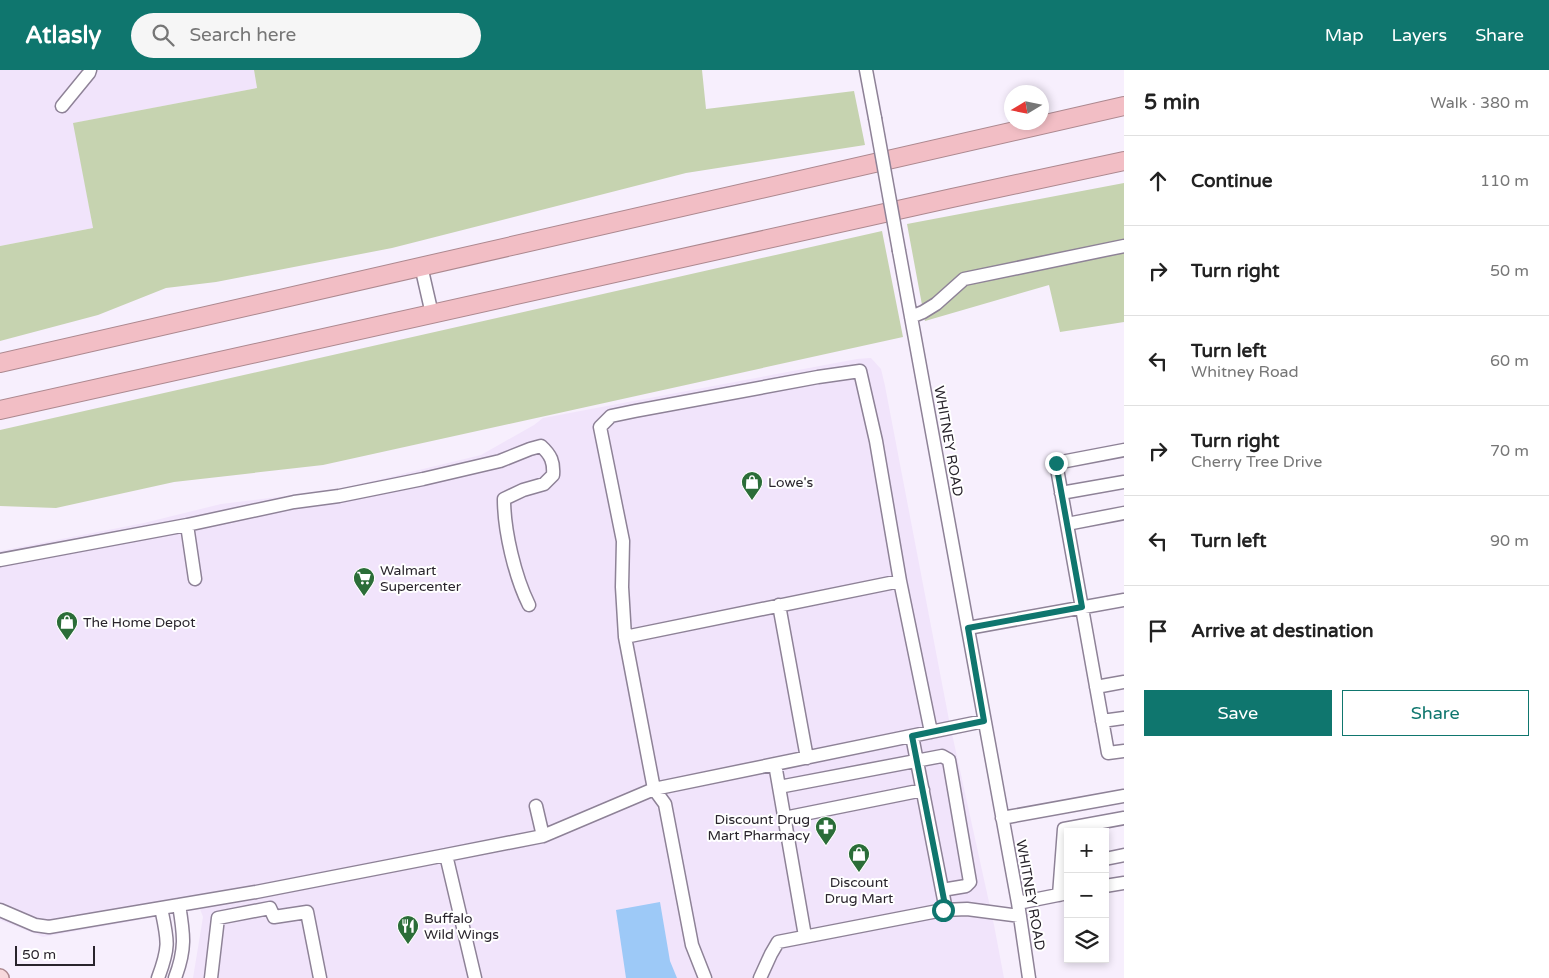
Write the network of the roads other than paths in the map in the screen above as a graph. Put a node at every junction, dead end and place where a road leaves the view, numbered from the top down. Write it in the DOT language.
graph roads {
  1 [pos="90,70"];
  2 [pos="866,70"];
  3 [pos="62,106"];
  4 [pos="1124,106"];
  5 [pos="1124,161"];
  6 [pos="1124,246"];
  7 [pos="421,266"];
  8 [pos="432,314"];
  9 [pos="911,317"];
  10 [pos="0,363"];
  11 [pos="0,410"];
  12 [pos="1124,450"];
  13 [pos="1124,482"];
  14 [pos="1061,493"];
  15 [pos="1124,513"];
  16 [pos="187,524"];
  17 [pos="1067,524"];
  18 [pos="0,560"];
  19 [pos="195,579"];
  20 [pos="900,581"];
  21 [pos="1124,600"];
  22 [pos="530,605"];
  23 [pos="779,605"];
  24 [pos="1082,607"];
  25 [pos="968,628"];
  26 [pos="625,637"];
  27 [pos="1124,682"];
  28 [pos="1096,687"];
  29 [pos="1124,718"];
  30 [pos="984,721"];
  31 [pos="1102,722"];
  32 [pos="931,732"];
  33 [pos="912,736"];
  34 [pos="1124,751"];
  35 [pos="807,758"];
  36 [pos="917,760"];
  37 [pos="775,764"];
  38 [pos="779,788"];
  39 [pos="654,790"];
  40 [pos="922,790"];
  41 [pos="1124,796"];
  42 [pos="536,806"];
  43 [pos="784,818"];
  44 [pos="1002,818"];
  45 [pos="1124,818"];
  46 [pos="1069,828"];
  47 [pos="543,836"];
  48 [pos="446,855"];
  49 [pos="1124,855"];
  50 [pos="1109,858"];
  51 [pos="1064,867"];
  52 [pos="1123,884"];
  53 [pos="1109,886"];
  54 [pos="942,890"];
  55 [pos="1063,894"];
  56 [pos="1018,903"];
  57 [pos="179,905"];
  58 [pos="161,908"];
  59 [pos="0,910"];
  60 [pos="946,910"];
  61 [pos="1020,916"];
  62 [pos="805,936"];
  63 [pos="158,978"];
  64 [pos="175,978"];
  65 [pos="211,978"];
  66 [pos="320,978"];
  67 [pos="475,978"];
  68 [pos="705,978"];
  69 [pos="760,978"];
  70 [pos="1029,978"];
  1 -- 3 [label="street"];
  2 -- 9 [label="street, WHITNEY ROAD, bridge"];
  4 -- 7 [label="highway"];
  5 -- 8 [label="highway"];
  6 -- 9 [label="street"];
  7 -- 8 [label="street"];
  7 -- 10 [label="highway"];
  8 -- 11 [label="highway"];
  9 -- 25 [label="street, WHITNEY ROAD"];
  12 -- 14 [label="street"];
  13 -- 14 [label="street"];
  14 -- 17 [label="street"];
  15 -- 17 [label="street"];
  16 -- 18 [label="street"];
  16 -- 19 [label="street"];
  16 -- 22 [label="street"];
  17 -- 24 [label="street"];
  20 -- 23 [label="street"];
  20 -- 26 [label="street"];
  20 -- 32 [label="street"];
  21 -- 24 [label="street"];
  23 -- 26 [label="street"];
  23 -- 35 [label="street"];
  24 -- 25 [label="street"];
  24 -- 28 [label="street"];
  25 -- 30 [label="street, WHITNEY ROAD"];
  26 -- 39 [label="street"];
  27 -- 28 [label="street"];
  28 -- 31 [label="street"];
  29 -- 31 [label="street"];
  30 -- 32 [label="street"];
  30 -- 44 [label="street, WHITNEY ROAD"];
  31 -- 34 [label="street"];
  32 -- 33 [label="street"];
  33 -- 35 [label="street"];
  33 -- 36 [label="street"];
  35 -- 37 [label="street"];
  36 -- 38 [label="street"];
  36 -- 40 [label="street"];
  36 -- 54 [label="street"];
  37 -- 38 [label="street"];
  37 -- 39 [label="street"];
  38 -- 43 [label="street"];
  39 -- 47 [label="street"];
  39 -- 68 [label="street"];
  40 -- 43 [label="street"];
  40 -- 54 [label="street"];
  41 -- 44 [label="street"];
  42 -- 47 [label="street"];
  43 -- 62 [label="street"];
  44 -- 56 [label="street, WHITNEY ROAD"];
  45 -- 46 [label="street"];
  47 -- 48 [label="street"];
  48 -- 57 [label="street"];
  48 -- 67 [label="street"];
  49 -- 50 [label="street"];
  51 -- 55 [label="street"];
  52 -- 53 [label="street"];
  54 -- 60 [label="street"];
  55 -- 56 [label="street"];
  56 -- 61 [label="street, WHITNEY ROAD"];
  57 -- 58 [label="street"];
  57 -- 64 [label="street"];
  58 -- 59 [label="street"];
  58 -- 63 [label="street"];
  60 -- 61 [label="street"];
  60 -- 62 [label="street"];
  61 -- 70 [label="street, WHITNEY ROAD"];
  62 -- 69 [label="street"];
  65 -- 66 [label="street"];
}
